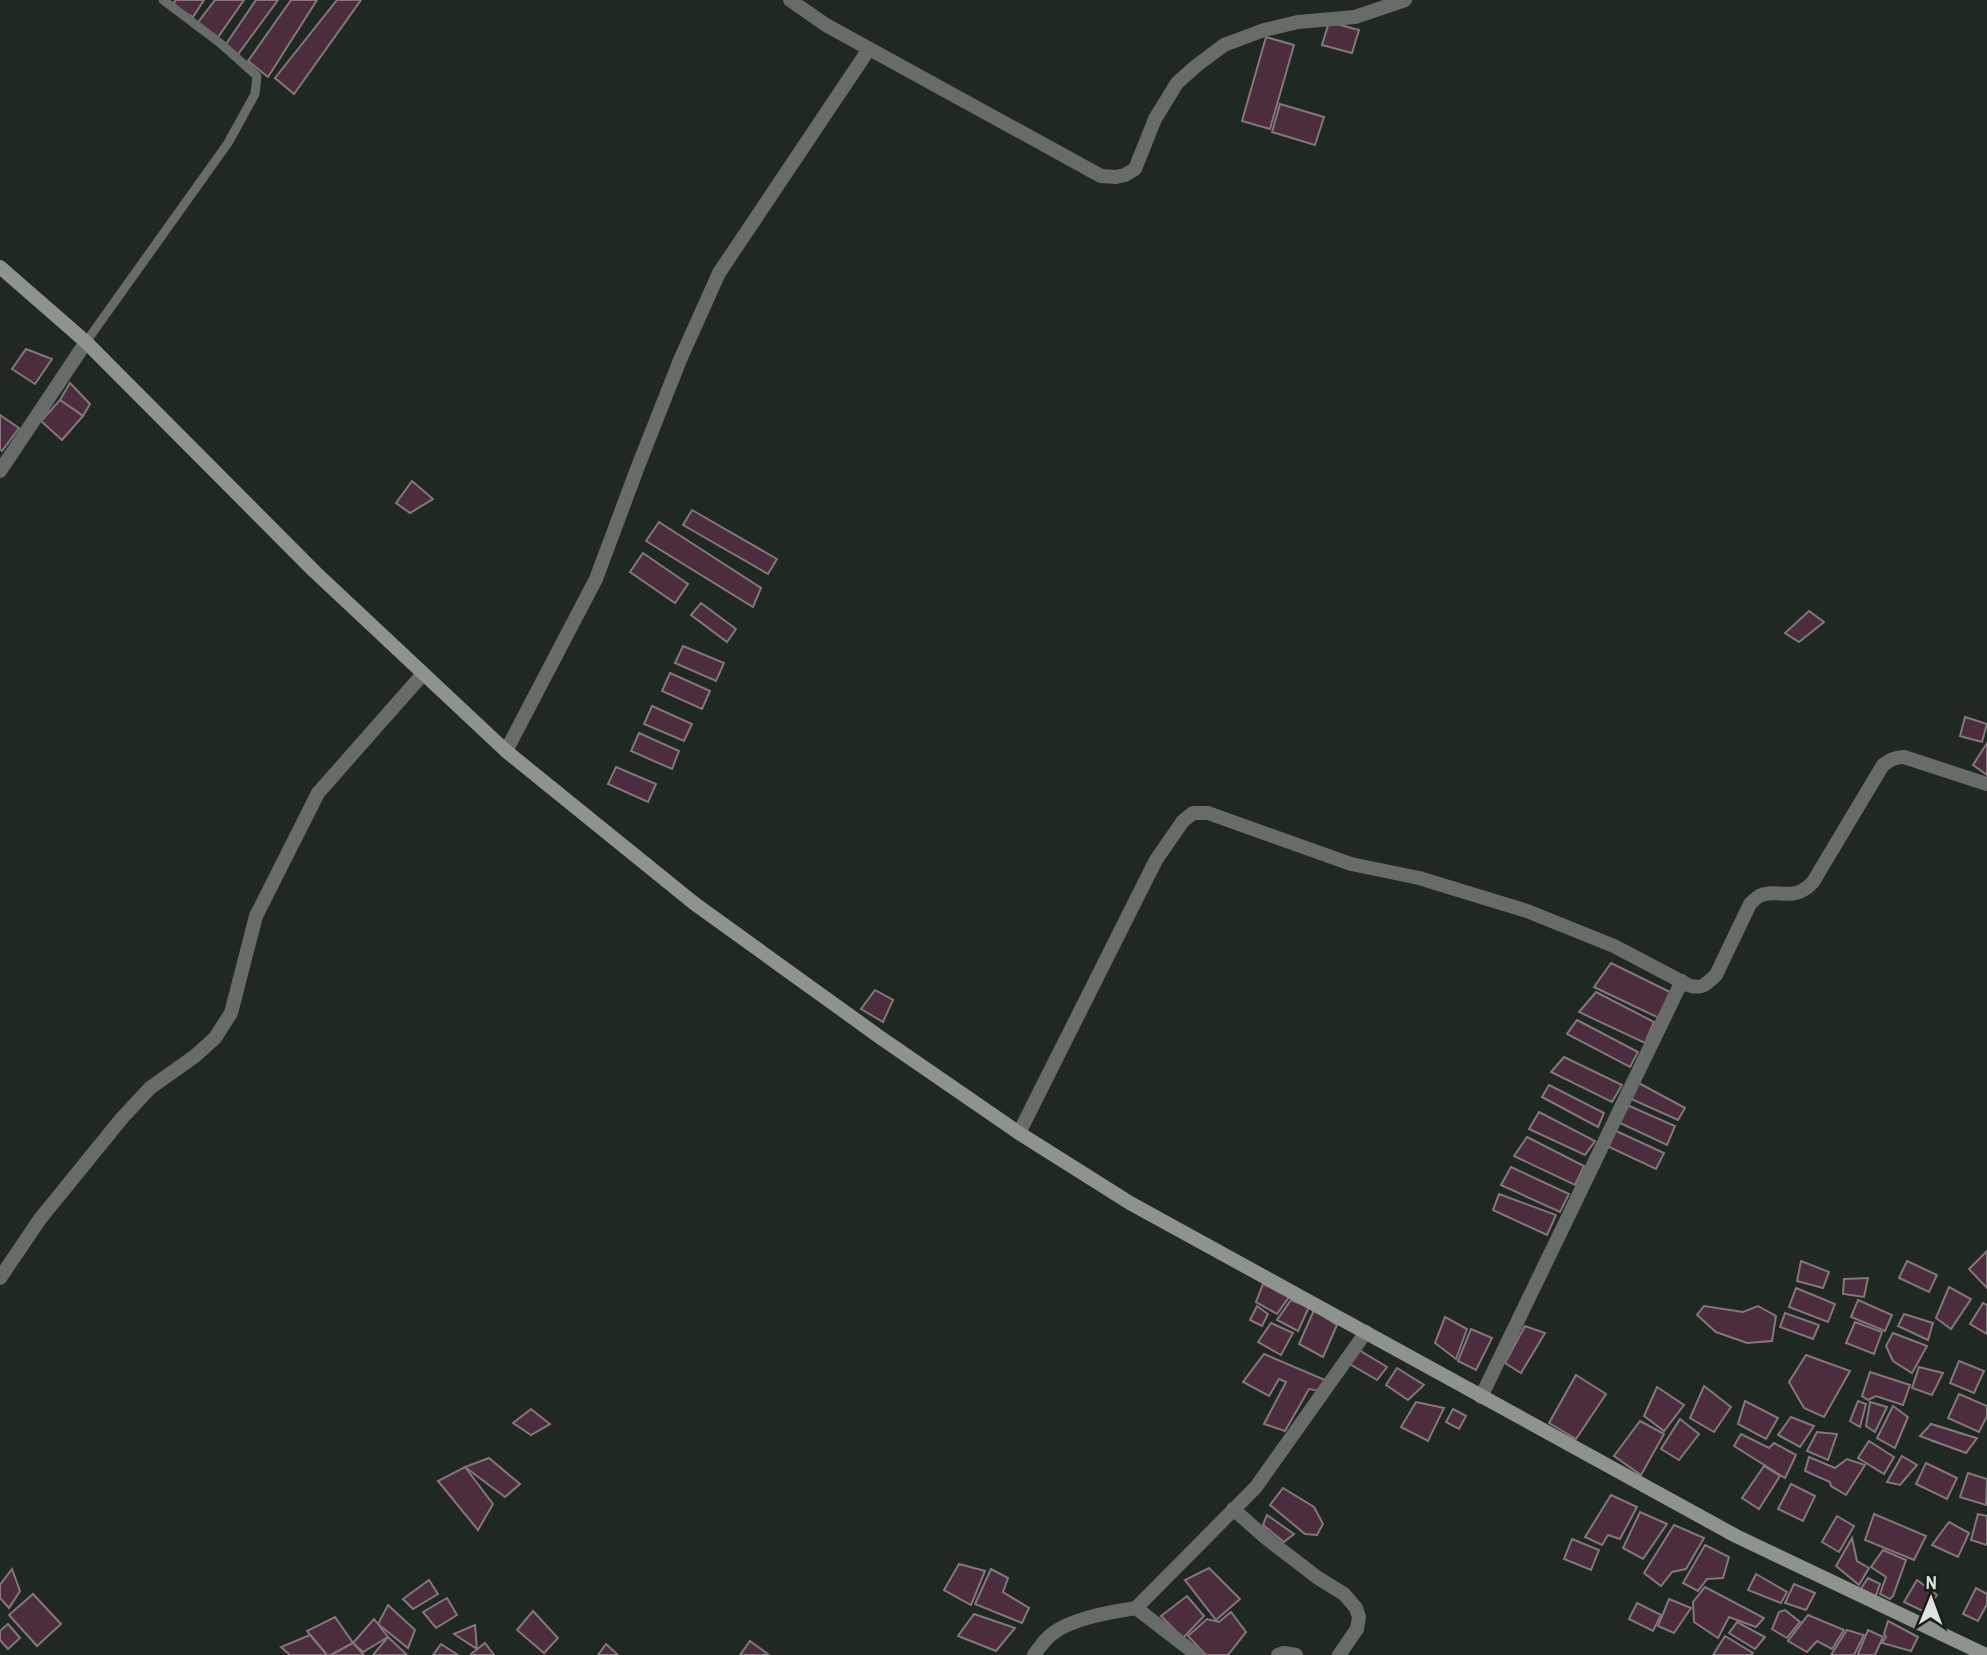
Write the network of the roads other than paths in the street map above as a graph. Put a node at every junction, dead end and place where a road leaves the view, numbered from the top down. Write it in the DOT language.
graph roads {
  1 [pos="163,0"];
  2 [pos="790,0"];
  3 [pos="1405,0"];
  4 [pos="869,49"];
  5 [pos="0,267"];
  6 [pos="86,342"];
  7 [pos="0,471"];
  8 [pos="423,674"];
  9 [pos="506,751"];
  10 [pos="1987,784"];
  11 [pos="1682,981"];
  12 [pos="1019,1133"];
  13 [pos="0,1278"];
  14 [pos="1366,1332"];
  15 [pos="1481,1397"];
  16 [pos="1233,1509"];
  17 [pos="1136,1608"];
  18 [pos="1034,1655"];
  19 [pos="1197,1655"];
  20 [pos="1278,1655"];
  21 [pos="1296,1655"];
  22 [pos="1339,1655"];
  23 [pos="1986,1655"];
  1 -- 6 [label="lane"];
  2 -- 4 [label="street"];
  3 -- 4 [label="street"];
  4 -- 9 [label="street"];
  5 -- 6 [label="street"];
  6 -- 7 [label="street"];
  6 -- 8 [label="street"];
  8 -- 9 [label="street"];
  8 -- 13 [label="street"];
  9 -- 12 [label="street"];
  10 -- 11 [label="street"];
  11 -- 12 [label="street"];
  11 -- 15 [label="street"];
  12 -- 14 [label="street"];
  14 -- 15 [label="street"];
  14 -- 16 [label="street"];
  15 -- 23 [label="street"];
  16 -- 17 [label="street"];
  16 -- 22 [label="street"];
  17 -- 18 [label="street"];
  17 -- 19 [label="street"];
  20 -- 21 [label="street"];
}
